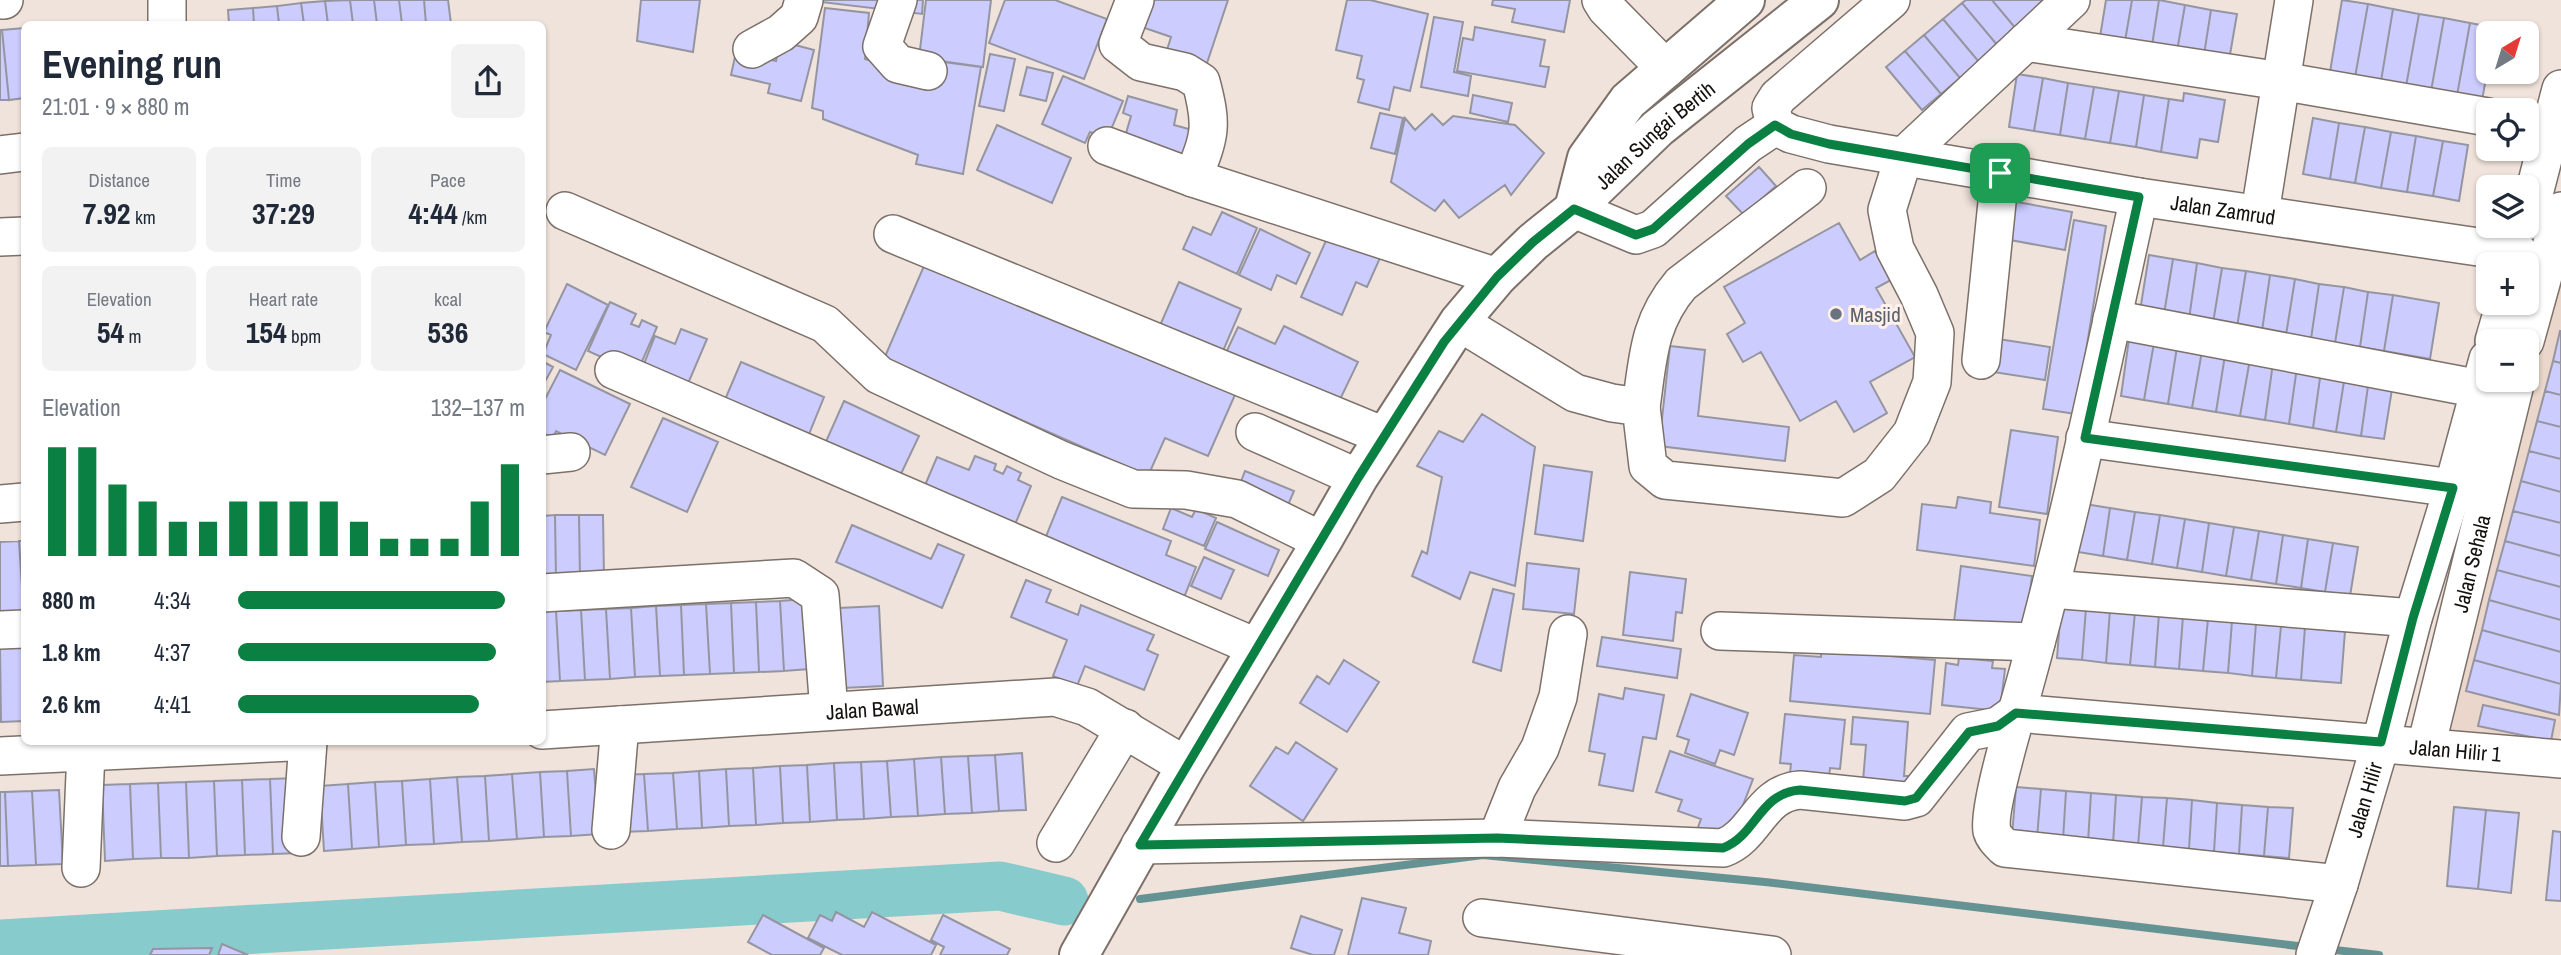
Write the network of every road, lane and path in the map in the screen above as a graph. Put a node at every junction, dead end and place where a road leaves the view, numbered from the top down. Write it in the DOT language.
graph roads {
  1 [pos="167,0"];
  2 [pos="804,0"];
  3 [pos="898,0"];
  4 [pos="1135,0"];
  5 [pos="1601,0"];
  6 [pos="1745,0"];
  7 [pos="1819,0"];
  8 [pos="1891,0"];
  9 [pos="2071,0"];
  10 [pos="2294,0"];
  11 [pos="167,21"];
  12 [pos="2026,42"];
  13 [pos="752,49"];
  14 [pos="1666,69"];
  15 [pos="928,71"];
  16 [pos="2281,81"];
  17 [pos="2561,89"];
  18 [pos="2476,115"];
  19 [pos="1775,125"];
  20 [pos="2539,126"];
  21 [pos="1107,146"];
  22 [pos="21,152"];
  23 [pos="0,155"];
  24 [pos="1904,156"];
  25 [pos="2534,161"];
  26 [pos="2000,173"];
  27 [pos="1193,178"];
  28 [pos="1807,188"];
  29 [pos="2139,197"];
  30 [pos="1574,209"];
  31 [pos="565,211"];
  32 [pos="2561,211"];
  33 [pos="2260,213"];
  34 [pos="893,234"];
  35 [pos="21,236"];
  36 [pos="0,237"];
  37 [pos="2522,241"];
  38 [pos="1497,277"];
  39 [pos="2539,285"];
  40 [pos="2521,315"];
  41 [pos="2112,319"];
  42 [pos="1459,322"];
  43 [pos="2506,329"];
  44 [pos="1981,360"];
  45 [pos="614,370"];
  46 [pos="2476,373"];
  47 [pos="2479,392"];
  48 [pos="2512,392"];
  49 [pos="1641,407"];
  50 [pos="1255,432"];
  51 [pos="1384,436"];
  52 [pos="2085,438"];
  53 [pos="1358,478"];
  54 [pos="2453,488"];
  55 [pos="21,502"];
  56 [pos="0,504"];
  57 [pos="1322,541"];
  58 [pos="2051,589"];
  59 [pos="546,593"];
  60 [pos="2413,618"];
  61 [pos="21,629"];
  62 [pos="0,630"];
  63 [pos="1720,631"];
  64 [pos="1567,634"];
  65 [pos="2036,642"];
  66 [pos="1258,648"];
  67 [pos="829,711"];
  68 [pos="2016,713"];
  69 [pos="620,725"];
  70 [pos="1125,728"];
  71 [pos="546,730"];
  72 [pos="2381,742"];
  73 [pos="158,745"];
  74 [pos="308,745"];
  75 [pos="2426,747"];
  76 [pos="103,748"];
  77 [pos="0,756"];
  78 [pos="2561,759"];
  79 [pos="1186,766"];
  80 [pos="611,830"];
  81 [pos="301,837"];
  82 [pos="1497,838"];
  83 [pos="1056,843"];
  84 [pos="1140,845"];
  85 [pos="81,868"];
  86 [pos="2339,884"];
  87 [pos="1482,918"];
  88 [pos="2317,946"];
  89 [pos="1653,948"];
  90 [pos="1079,955"];
  91 [pos="1772,955"];
  1 -- 11 [label="street"];
  2 -- 13 [label="street"];
  3 -- 15 [label="street"];
  4 -- 27 [label="street"];
  5 -- 14 [label="street"];
  6 -- 14 [label="main road"];
  7 -- 30 [label="main road, Jalan Sungai Bertih"];
  8 -- 19 [label="street"];
  9 -- 12 [label="street"];
  10 -- 16 [label="street"];
  12 -- 16 [label="street"];
  12 -- 24 [label="street"];
  14 -- 30 [label="main road"];
  16 -- 18 [label="street"];
  16 -- 33 [label="street"];
  17 -- 20 [label="street"];
  19 -- 24 [label="street, Jalan Zamrud"];
  19 -- 30 [label="street"];
  21 -- 27 [label="street"];
  22 -- 23 [label="street"];
  24 -- 26 [label="street, Jalan Zamrud"];
  24 -- 49 [label="street"];
  25 -- 37 [label="street"];
  26 -- 29 [label="street, Jalan Zamrud"];
  26 -- 44 [label="street"];
  27 -- 38 [label="street"];
  28 -- 49 [label="street"];
  29 -- 33 [label="street, Jalan Zamrud"];
  29 -- 41 [label="street"];
  30 -- 38 [label="main road, Jalan Sungai Bertih"];
  31 -- 57 [label="street"];
  32 -- 39 [label="street"];
  33 -- 37 [label="street, Jalan Zamrud"];
  34 -- 51 [label="street"];
  35 -- 36 [label="street"];
  38 -- 42 [label="main road, Jalan Sungai Bertih"];
  40 -- 43 [label="street"];
  41 -- 46 [label="street"];
  41 -- 52 [label="street"];
  42 -- 49 [label="street"];
  42 -- 51 [label="main road, Jalan Sungai Bertih"];
  45 -- 66 [label="street"];
  47 -- 54 [label="street, Jalan Hilir"];
  48 -- 75 [label="street, Jalan Sehala"];
  50 -- 53 [label="street"];
  51 -- 53 [label="main road, Jalan Sungai Bertih"];
  52 -- 54 [label="street"];
  52 -- 58 [label="street"];
  53 -- 57 [label="main road, Jalan Sungai Bertih"];
  54 -- 60 [label="street, Jalan Hilir"];
  55 -- 56 [label="street"];
  57 -- 66 [label="main road, Jalan Sungai Bertih"];
  58 -- 60 [label="street"];
  58 -- 65 [label="street"];
  59 -- 67 [label="street"];
  60 -- 72 [label="street, Jalan Hilir"];
  61 -- 62 [label="street"];
  63 -- 65 [label="street"];
  64 -- 82 [label="street"];
  65 -- 68 [label="street"];
  66 -- 79 [label="main road, Jalan Sungai Bertih"];
  67 -- 69 [label="street, Jalan Bawal"];
  67 -- 70 [label="street, Jalan Bawal"];
  68 -- 72 [label="street, Jalan Hilir 1"];
  68 -- 82 [label="street"];
  68 -- 86 [label="street"];
  69 -- 71 [label="street, Jalan Bawal"];
  69 -- 80 [label="street"];
  70 -- 79 [label="street, Jalan Bawal"];
  70 -- 83 [label="street"];
  72 -- 75 [label="street, Jalan Hilir 1"];
  72 -- 86 [label="street, Jalan Hilir"];
  73 -- 76 [label="street"];
  74 -- 81 [label="street"];
  75 -- 78 [label="street, Jalan Hilir 1"];
  76 -- 77 [label="street"];
  76 -- 85 [label="street"];
  79 -- 84 [label="main road, Jalan Sungai Bertih"];
  82 -- 84 [label="street"];
  84 -- 90 [label="main road, Jalan Sungai Bertih"];
  86 -- 88 [label="street, Jalan Hilir"];
  87 -- 89 [label="street"];
  89 -- 91 [label="street"];
}
